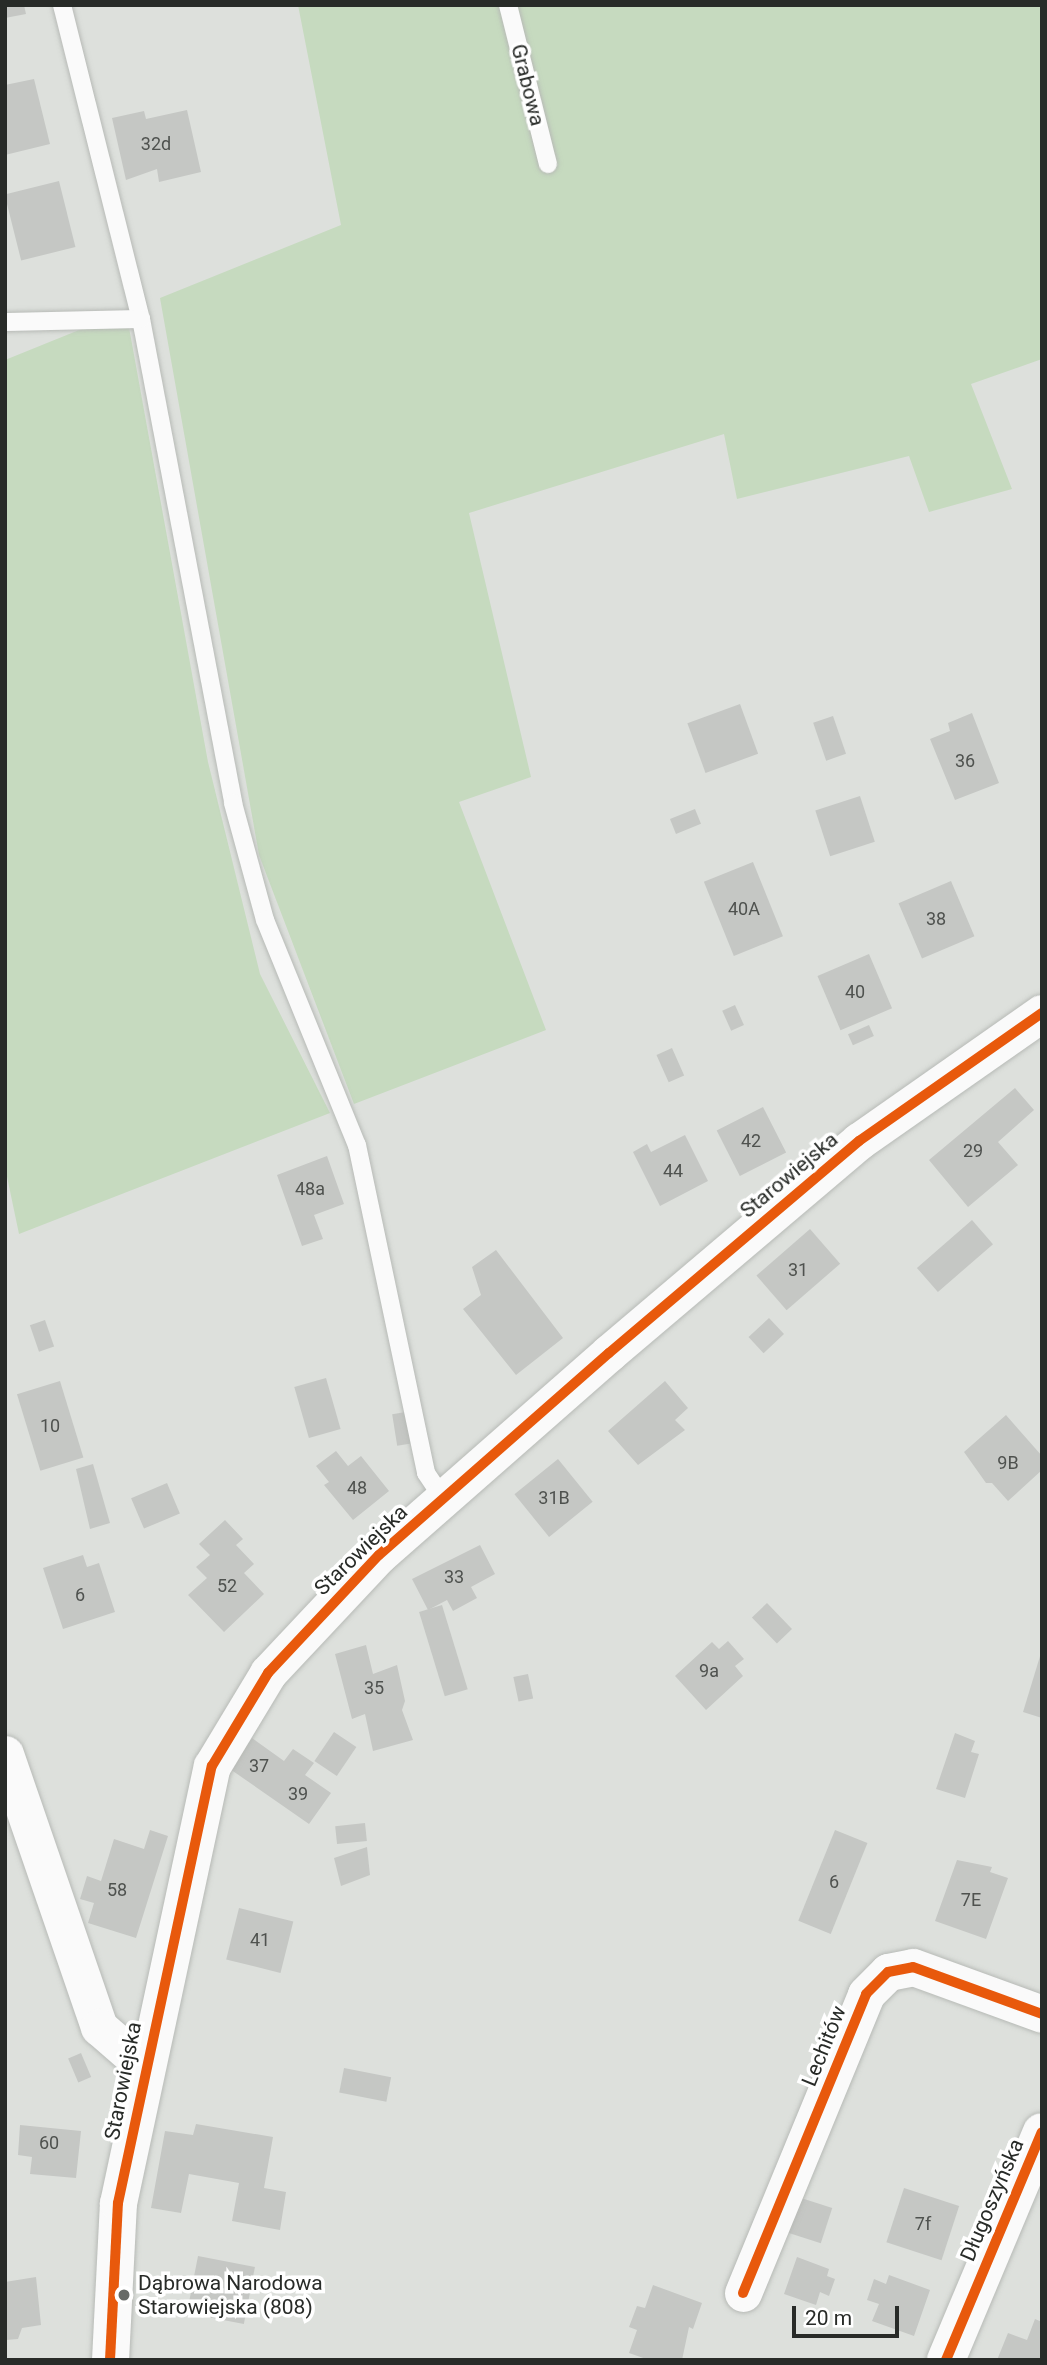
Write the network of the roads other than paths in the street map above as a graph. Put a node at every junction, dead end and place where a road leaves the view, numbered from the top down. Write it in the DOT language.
graph roads {
  1 [pos="62,5"];
  2 [pos="508,5"];
  3 [pos="548,164"];
  4 [pos="141,319"];
  5 [pos="5,323"];
  6 [pos="1042,1013"];
  7 [pos="443,1499"];
  8 [pos="5,1754"];
  9 [pos="1042,2014"];
  10 [pos="144,2066"];
  11 [pos="1042,2132"];
  12 [pos="743,2293"];
  13 [pos="110,2360"];
  14 [pos="946,2360"];
  1 -- 4 [label="lane"];
  2 -- 3 [label="lane, Grabowa"];
  4 -- 5 [label="lane"];
  4 -- 7 [label="lane"];
  6 -- 7 [label="street, Starowiejska"];
  7 -- 10 [label="street, Starowiejska"];
  8 -- 10 [label="street"];
  9 -- 12 [label="street, Lechitów"];
  10 -- 13 [label="street, Starowiejska"];
  11 -- 14 [label="street, Długoszyńska"];
}
